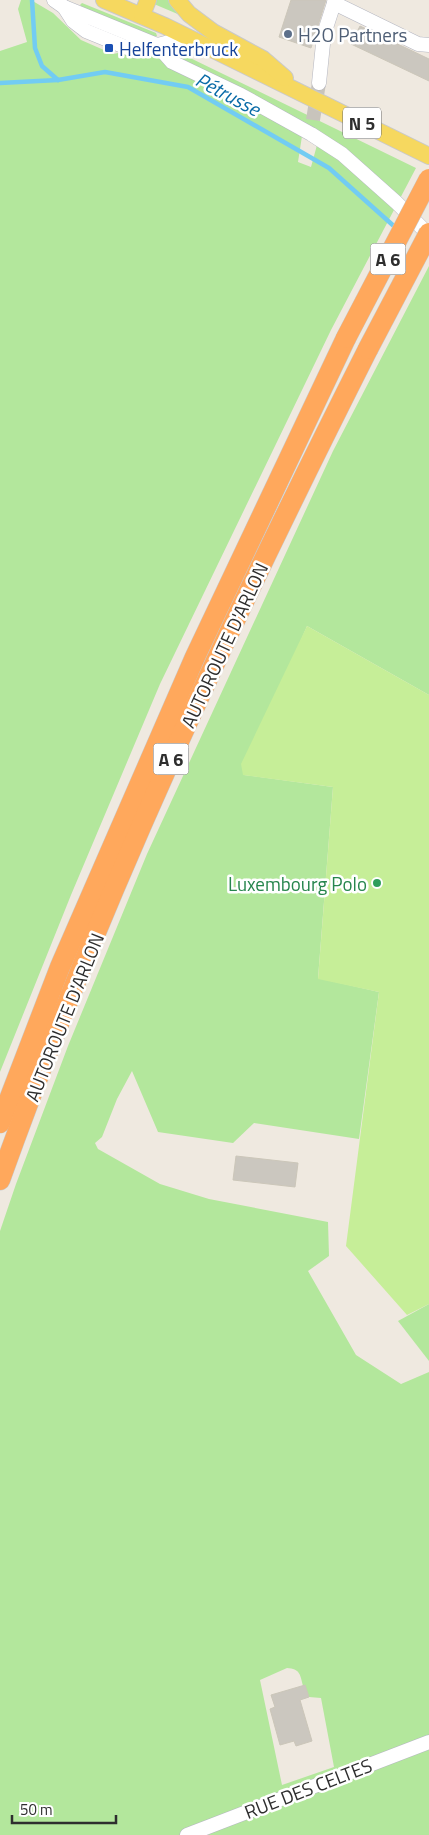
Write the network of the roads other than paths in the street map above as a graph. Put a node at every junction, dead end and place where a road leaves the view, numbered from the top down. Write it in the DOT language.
graph roads {
  1 [pos="104,0"];
  2 [pos="177,0"];
  3 [pos="334,2"];
  4 [pos="59,3"];
  5 [pos="140,7"];
  6 [pos="188,37"];
  7 [pos="157,45"];
  8 [pos="429,46"];
  9 [pos="319,83"];
  10 [pos="301,92"];
  11 [pos="429,156"];
  12 [pos="429,180"];
  13 [pos="429,234"];
  14 [pos="0,1123"];
  15 [pos="0,1180"];
  16 [pos="429,1742"];
  17 [pos="187,1835"];
  1 -- 5 [label="main road, N 5"];
  2 -- 10 [label="main road"];
  3 -- 8 [label="street"];
  3 -- 9 [label="street"];
  4 -- 7 [label="street"];
  5 -- 6 [label="main road, N 5"];
  6 -- 7 [label="street"];
  6 -- 10 [label="main road, N 5"];
  7 -- 13 [label="street"];
  10 -- 11 [label="main road, N 5"];
  12 -- 14 [label="highway, AUTOROUTE D'ARLON / A 6, bridge"];
  13 -- 15 [label="highway, AUTOROUTE D'ARLON / A 6, bridge"];
  16 -- 17 [label="street, RUE DES CELTES"];
}
